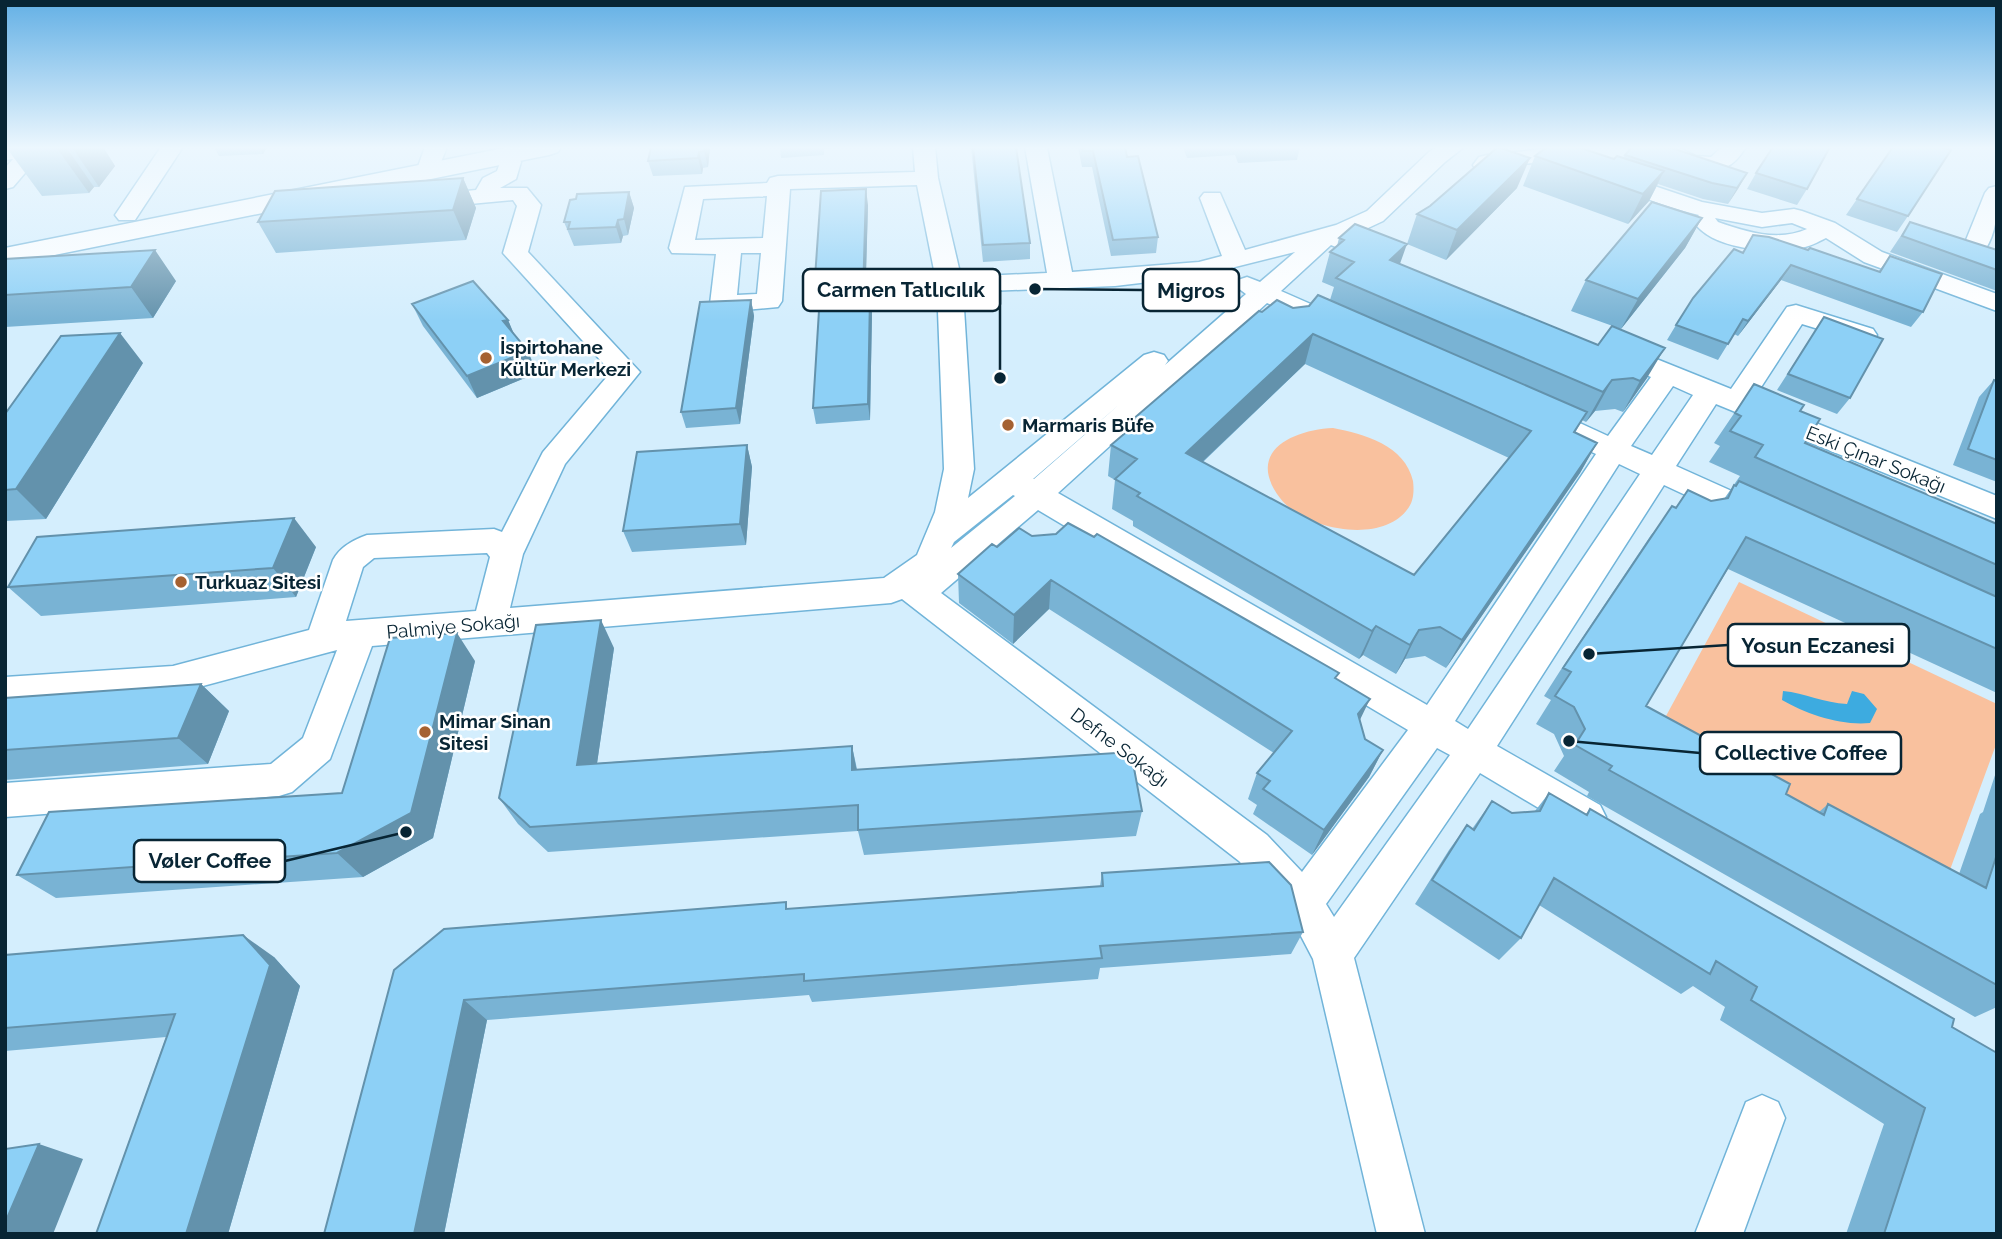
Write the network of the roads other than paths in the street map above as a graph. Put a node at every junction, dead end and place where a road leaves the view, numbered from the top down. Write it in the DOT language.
graph roads {
  1 [pos="134,205"];
  2 [pos="181,205"];
  3 [pos="310,205"];
  4 [pos="529,205"];
  5 [pos="690,205"];
  6 [pos="778,205"];
  7 [pos="934,205"];
  8 [pos="1047,205"];
  9 [pos="1215,205"];
  10 [pos="1386,205"];
  11 [pos="1688,205"];
  12 [pos="1992,205"];
  13 [pos="127,215"];
  14 [pos="1328,235"];
  15 [pos="5,239"];
  16 [pos="774,244"];
  17 [pos="1976,246"];
  18 [pos="729,247"];
  19 [pos="5,257"];
  20 [pos="1405,266"];
  21 [pos="1248,279"];
  22 [pos="1061,280"];
  23 [pos="950,285"];
  24 [pos="1997,303"];
  25 [pos="1364,338"];
  26 [pos="1873,338"];
  27 [pos="1592,343"];
  28 [pos="1668,374"];
  29 [pos="1723,396"];
  30 [pos="1514,405"];
  31 [pos="1614,449"];
  32 [pos="1660,469"];
  33 [pos="1024,487"];
  34 [pos="1997,508"];
  35 [pos="1784,528"];
  36 [pos="941,535"];
  37 [pos="507,554"];
  38 [pos="911,588"];
  39 [pos="490,623"];
  40 [pos="360,633"];
  41 [pos="323,640"];
  42 [pos="5,691"];
  43 [pos="1431,728"];
  44 [pos="1474,751"];
  45 [pos="5,800"];
  46 [pos="1616,834"];
  47 [pos="1304,902"];
  48 [pos="1332,954"];
  49 [pos="1762,1118"];
  50 [pos="1401,1234"];
  51 [pos="1719,1234"];
  1 -- 13 [label="street"];
  2 -- 13 [label="main road"];
  3 -- 19 [label="main road"];
  4 -- 37 [label="street"];
  5 -- 18 [label="street"];
  6 -- 16 [label="street"];
  7 -- 23 [label="street"];
  8 -- 22 [label="street"];
  9 -- 21 [label="street"];
  10 -- 14 [label="street"];
  11 -- 24 [label="street"];
  12 -- 17 [label="street"];
  13 -- 15 [label="main road"];
  14 -- 20 [label="street"];
  14 -- 21 [label="street"];
  14 -- 21 [label="street"];
  16 -- 18 [label="street"];
  16 -- 18 [label="street"];
  21 -- 22 [label="street"];
  21 -- 25 [label="street"];
  21 -- 33 [label="street"];
  22 -- 23 [label="street"];
  23 -- 36 [label="street"];
  26 -- 29 [label="street"];
  27 -- 28 [label="street, Eski Çınar Sokağı"];
  28 -- 29 [label="street, Eski Çınar Sokağı"];
  28 -- 31 [label="street"];
  29 -- 32 [label="street"];
  29 -- 34 [label="street, Eski Çınar Sokağı"];
  30 -- 31 [label="street"];
  31 -- 32 [label="street"];
  31 -- 43 [label="street"];
  32 -- 35 [label="street"];
  32 -- 44 [label="street"];
  33 -- 36 [label="street"];
  33 -- 38 [label="street"];
  33 -- 43 [label="street"];
  36 -- 38 [label="street"];
  37 -- 39 [label="street"];
  37 -- 41 [label="street"];
  38 -- 39 [label="street, Palmiye Sokağı"];
  38 -- 47 [label="street, Defne Sokağı"];
  39 -- 40 [label="street, Palmiye Sokağı"];
  40 -- 41 [label="street, Palmiye Sokağı"];
  40 -- 45 [label="street"];
  41 -- 42 [label="street, Palmiye Sokağı"];
  43 -- 44 [label="street"];
  43 -- 47 [label="street"];
  44 -- 46 [label="street"];
  44 -- 48 [label="street"];
  47 -- 48 [label="street, Defne Sokağı"];
  48 -- 50 [label="street, Defne Sokağı"];
  49 -- 51 [label="street"];
}
